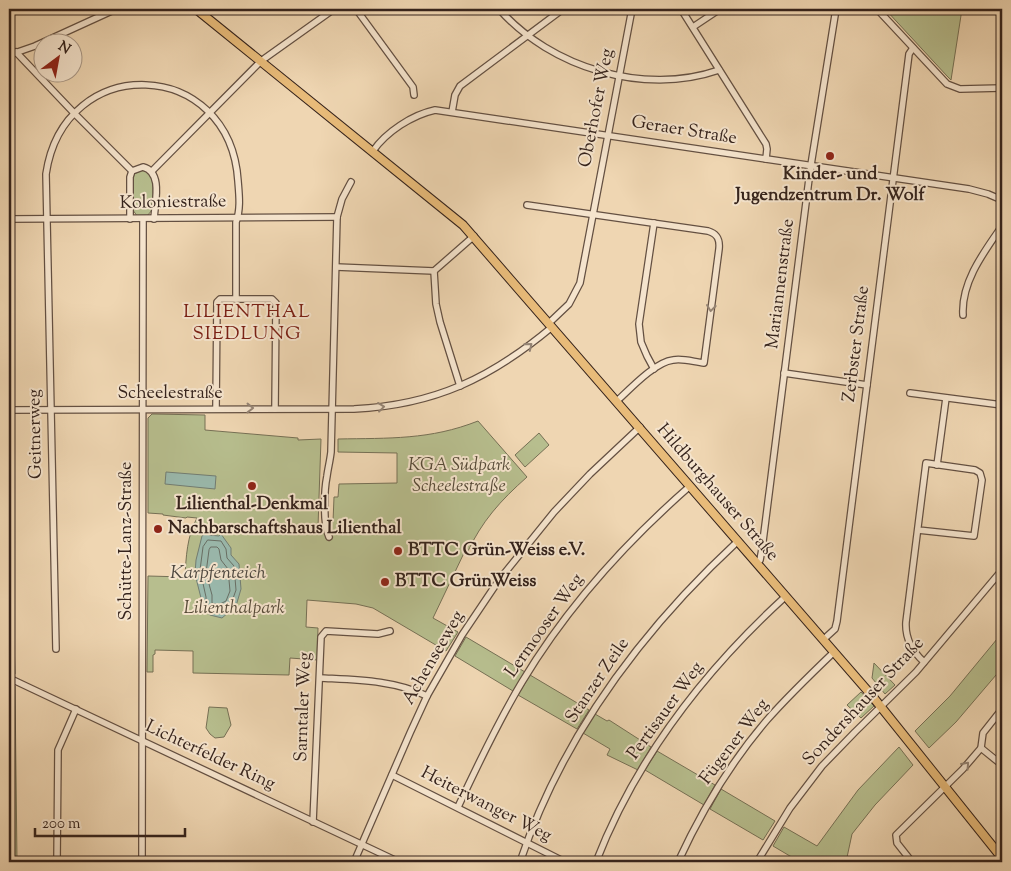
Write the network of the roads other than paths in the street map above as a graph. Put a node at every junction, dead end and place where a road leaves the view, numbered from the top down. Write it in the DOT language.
graph roads {
  1 [pos="116,9"];
  2 [pos="196,9"];
  3 [pos="334,9"];
  4 [pos="356,9"];
  5 [pos="499,9"];
  6 [pos="563,9"];
  7 [pos="632,9"];
  8 [pos="681,9"];
  9 [pos="720,9"];
  10 [pos="836,9"];
  11 [pos="877,9"];
  12 [pos="693,27"];
  13 [pos="527,35"];
  14 [pos="913,48"];
  15 [pos="16,52"];
  16 [pos="9,55"];
  17 [pos="261,61"];
  18 [pos="719,70"];
  19 [pos="619,76"];
  20 [pos="1002,88"];
  21 [pos="414,95"];
  22 [pos="452,112"];
  23 [pos="210,113"];
  24 [pos="74,114"];
  25 [pos="608,135"];
  26 [pos="373,151"];
  27 [pos="766,159"];
  28 [pos="811,165"];
  29 [pos="132,171"];
  30 [pos="152,171"];
  31 [pos="894,178"];
  32 [pos="351,182"];
  33 [pos="1002,200"];
  34 [pos="527,205"];
  35 [pos="592,213"];
  36 [pos="337,217"];
  37 [pos="154,218"];
  38 [pos="238,218"];
  39 [pos="9,219"];
  40 [pos="47,219"];
  41 [pos="130,219"];
  42 [pos="143,219"];
  43 [pos="654,223"];
  44 [pos="1002,226"];
  45 [pos="474,236"];
  46 [pos="336,267"];
  47 [pos="434,271"];
  48 [pos="236,299"];
  49 [pos="963,315"];
  50 [pos="551,325"];
  51 [pos="654,369"];
  52 [pos="784,373"];
  53 [pos="867,385"];
  54 [pos="460,386"];
  55 [pos="910,393"];
  56 [pos="946,398"];
  57 [pos="617,401"];
  58 [pos="1002,405"];
  59 [pos="216,408"];
  60 [pos="332,408"];
  61 [pos="142,409"];
  62 [pos="275,409"];
  63 [pos="9,410"];
  64 [pos="51,410"];
  65 [pos="640,428"];
  66 [pos="937,465"];
  67 [pos="690,486"];
  68 [pos="918,530"];
  69 [pos="329,537"];
  70 [pos="738,541"];
  71 [pos="757,563"];
  72 [pos="1002,570"];
  73 [pos="786,596"];
  74 [pos="390,631"];
  75 [pos="824,639"];
  76 [pos="56,649"];
  77 [pos="834,652"];
  78 [pos="924,662"];
  79 [pos="9,678"];
  80 [pos="320,678"];
  81 [pos="427,696"];
  82 [pos="881,706"];
  83 [pos="76,709"];
  84 [pos="1002,709"];
  85 [pos="142,740"];
  86 [pos="981,748"];
  87 [pos="1002,766"];
  88 [pos="392,775"];
  89 [pos="944,786"];
  90 [pos="458,807"];
  91 [pos="313,822"];
  92 [pos="526,842"];
  93 [pos="362,845"];
  94 [pos="1002,858"];
  95 [pos="57,862"];
  96 [pos="142,862"];
  97 [pos="354,862"];
  98 [pos="399,862"];
  99 [pos="520,862"];
  100 [pos="566,862"];
  101 [pos="596,862"];
  102 [pos="678,862"];
  103 [pos="758,862"];
  104 [pos="912,862"];
  1 -- 15 [label="street"];
  2 -- 17 [label="main road, Hildburghauser Straße"];
  3 -- 17 [label="street"];
  4 -- 21 [label="street"];
  5 -- 13 [label="street"];
  6 -- 13 [label="street"];
  7 -- 19 [label="street, Oberhofer Weg"];
  8 -- 12 [label="street"];
  9 -- 12 [label="street"];
  10 -- 28 [label="street, Mariannenstraße"];
  11 -- 14 [label="street"];
  12 -- 18 [label="street"];
  13 -- 19 [label="street"];
  13 -- 22 [label="street"];
  14 -- 20 [label="street"];
  14 -- 31 [label="street, Zerbster Straße"];
  15 -- 16 [label="street"];
  15 -- 24 [label="street"];
  17 -- 23 [label="street"];
  17 -- 26 [label="main road, Hildburghauser Straße"];
  18 -- 19 [label="street"];
  18 -- 27 [label="street"];
  19 -- 25 [label="street, Oberhofer Weg"];
  22 -- 25 [label="street, Geraer Straße"];
  22 -- 26 [label="street, Geraer Straße"];
  23 -- 24 [label="street, Geitnerweg"];
  23 -- 30 [label="street"];
  23 -- 38 [label="street, Geitnerweg"];
  24 -- 29 [label="street"];
  24 -- 40 [label="street, Geitnerweg"];
  25 -- 27 [label="street, Geraer Straße"];
  25 -- 35 [label="street, Oberhofer Weg"];
  26 -- 45 [label="main road, Hildburghauser Straße"];
  27 -- 28 [label="street, Geraer Straße"];
  28 -- 31 [label="street, Geraer Straße"];
  28 -- 52 [label="street, Mariannenstraße"];
  29 -- 30 [label="street"];
  29 -- 41 [label="street"];
  30 -- 37 [label="street"];
  31 -- 33 [label="street, Geraer Straße"];
  31 -- 53 [label="street, Zerbster Straße"];
  32 -- 36 [label="street"];
  34 -- 35 [label="street"];
  35 -- 43 [label="street"];
  35 -- 50 [label="street, Oberhofer Weg"];
  36 -- 38 [label="street, Koloniestraße"];
  36 -- 46 [label="street"];
  37 -- 38 [label="street, Koloniestraße"];
  37 -- 42 [label="street, Koloniestraße"];
  38 -- 48 [label="street, Geitnerweg"];
  39 -- 40 [label="street, Koloniestraße"];
  40 -- 41 [label="street, Koloniestraße"];
  40 -- 64 [label="street, Geitnerweg"];
  41 -- 42 [label="street, Koloniestraße"];
  42 -- 61 [label="street, Schütte-Lanz-Straße"];
  43 -- 51 [label="street"];
  43 -- 51 [label="street, one-way"];
  44 -- 49 [label="street"];
  45 -- 47 [label="street"];
  45 -- 50 [label="main road, Hildburghauser Straße"];
  46 -- 47 [label="street"];
  46 -- 60 [label="street"];
  47 -- 54 [label="street"];
  48 -- 59 [label="street"];
  48 -- 62 [label="street"];
  54 -- 50 [label="street, Scheelestraße, one-way"];
  50 -- 57 [label="main road, Hildburghauser Straße"];
  51 -- 57 [label="street"];
  52 -- 53 [label="street"];
  52 -- 71 [label="street, Mariannenstraße"];
  53 -- 75 [label="street, Zerbster Straße"];
  60 -- 54 [label="street, Scheelestraße, one-way"];
  55 -- 56 [label="street"];
  56 -- 58 [label="street"];
  56 -- 66 [label="street"];
  57 -- 65 [label="main road, Hildburghauser Straße"];
  59 -- 61 [label="street, Scheelestraße"];
  59 -- 62 [label="street, Scheelestraße, one-way"];
  60 -- 62 [label="street, Scheelestraße"];
  60 -- 69 [label="street"];
  61 -- 64 [label="street, Scheelestraße"];
  61 -- 85 [label="street, Schütte-Lanz-Straße"];
  63 -- 64 [label="street, Scheelestraße"];
  64 -- 76 [label="street, Geitnerweg"];
  65 -- 67 [label="main road, Hildburghauser Straße"];
  65 -- 81 [label="street, Achenseeweg"];
  66 -- 68 [label="street"];
  66 -- 68 [label="street"];
  67 -- 70 [label="main road, Hildburghauser Straße"];
  67 -- 90 [label="street, Lermooser Weg"];
  68 -- 78 [label="street"];
  70 -- 71 [label="main road, Hildburghauser Straße"];
  70 -- 92 [label="street, Stanzer Zeile"];
  71 -- 73 [label="main road, Hildburghauser Straße"];
  72 -- 78 [label="street, Sondershauser Straße"];
  73 -- 75 [label="main road, Hildburghauser Straße"];
  73 -- 101 [label="street, Pertisauer Weg"];
  74 -- 80 [label="street, Sarntaler Weg"];
  75 -- 77 [label="main road, Hildburghauser Straße"];
  77 -- 82 [label="main road, Hildburghauser Straße"];
  77 -- 102 [label="street, Fügener Weg"];
  78 -- 82 [label="street, Sondershauser Straße"];
  79 -- 83 [label="street, Lichterfelder Ring"];
  80 -- 81 [label="street"];
  80 -- 91 [label="street, Sarntaler Weg"];
  81 -- 88 [label="street, Achenseeweg"];
  82 -- 89 [label="main road, Hildburghauser Straße"];
  82 -- 103 [label="street, Sondershauser Straße"];
  83 -- 85 [label="street, Lichterfelder Ring"];
  83 -- 95 [label="street"];
  84 -- 86 [label="street"];
  85 -- 91 [label="street, Lichterfelder Ring"];
  85 -- 96 [label="street, Schütte-Lanz-Straße"];
  86 -- 87 [label="street"];
  89 -- 86 [label="street, one-way"];
  88 -- 90 [label="street, Heiterwanger Weg"];
  88 -- 93 [label="street, Achenseeweg"];
  89 -- 94 [label="main road, Hildburghauser Straße"];
  89 -- 104 [label="street"];
  90 -- 92 [label="street, Heiterwanger Weg"];
  91 -- 93 [label="street, Lichterfelder Ring"];
  92 -- 99 [label="street, Stanzer Zeile"];
  92 -- 100 [label="street, Heiterwanger Weg"];
  93 -- 97 [label="street, Achenseeweg"];
  93 -- 98 [label="street, Lichterfelder Ring"];
}
